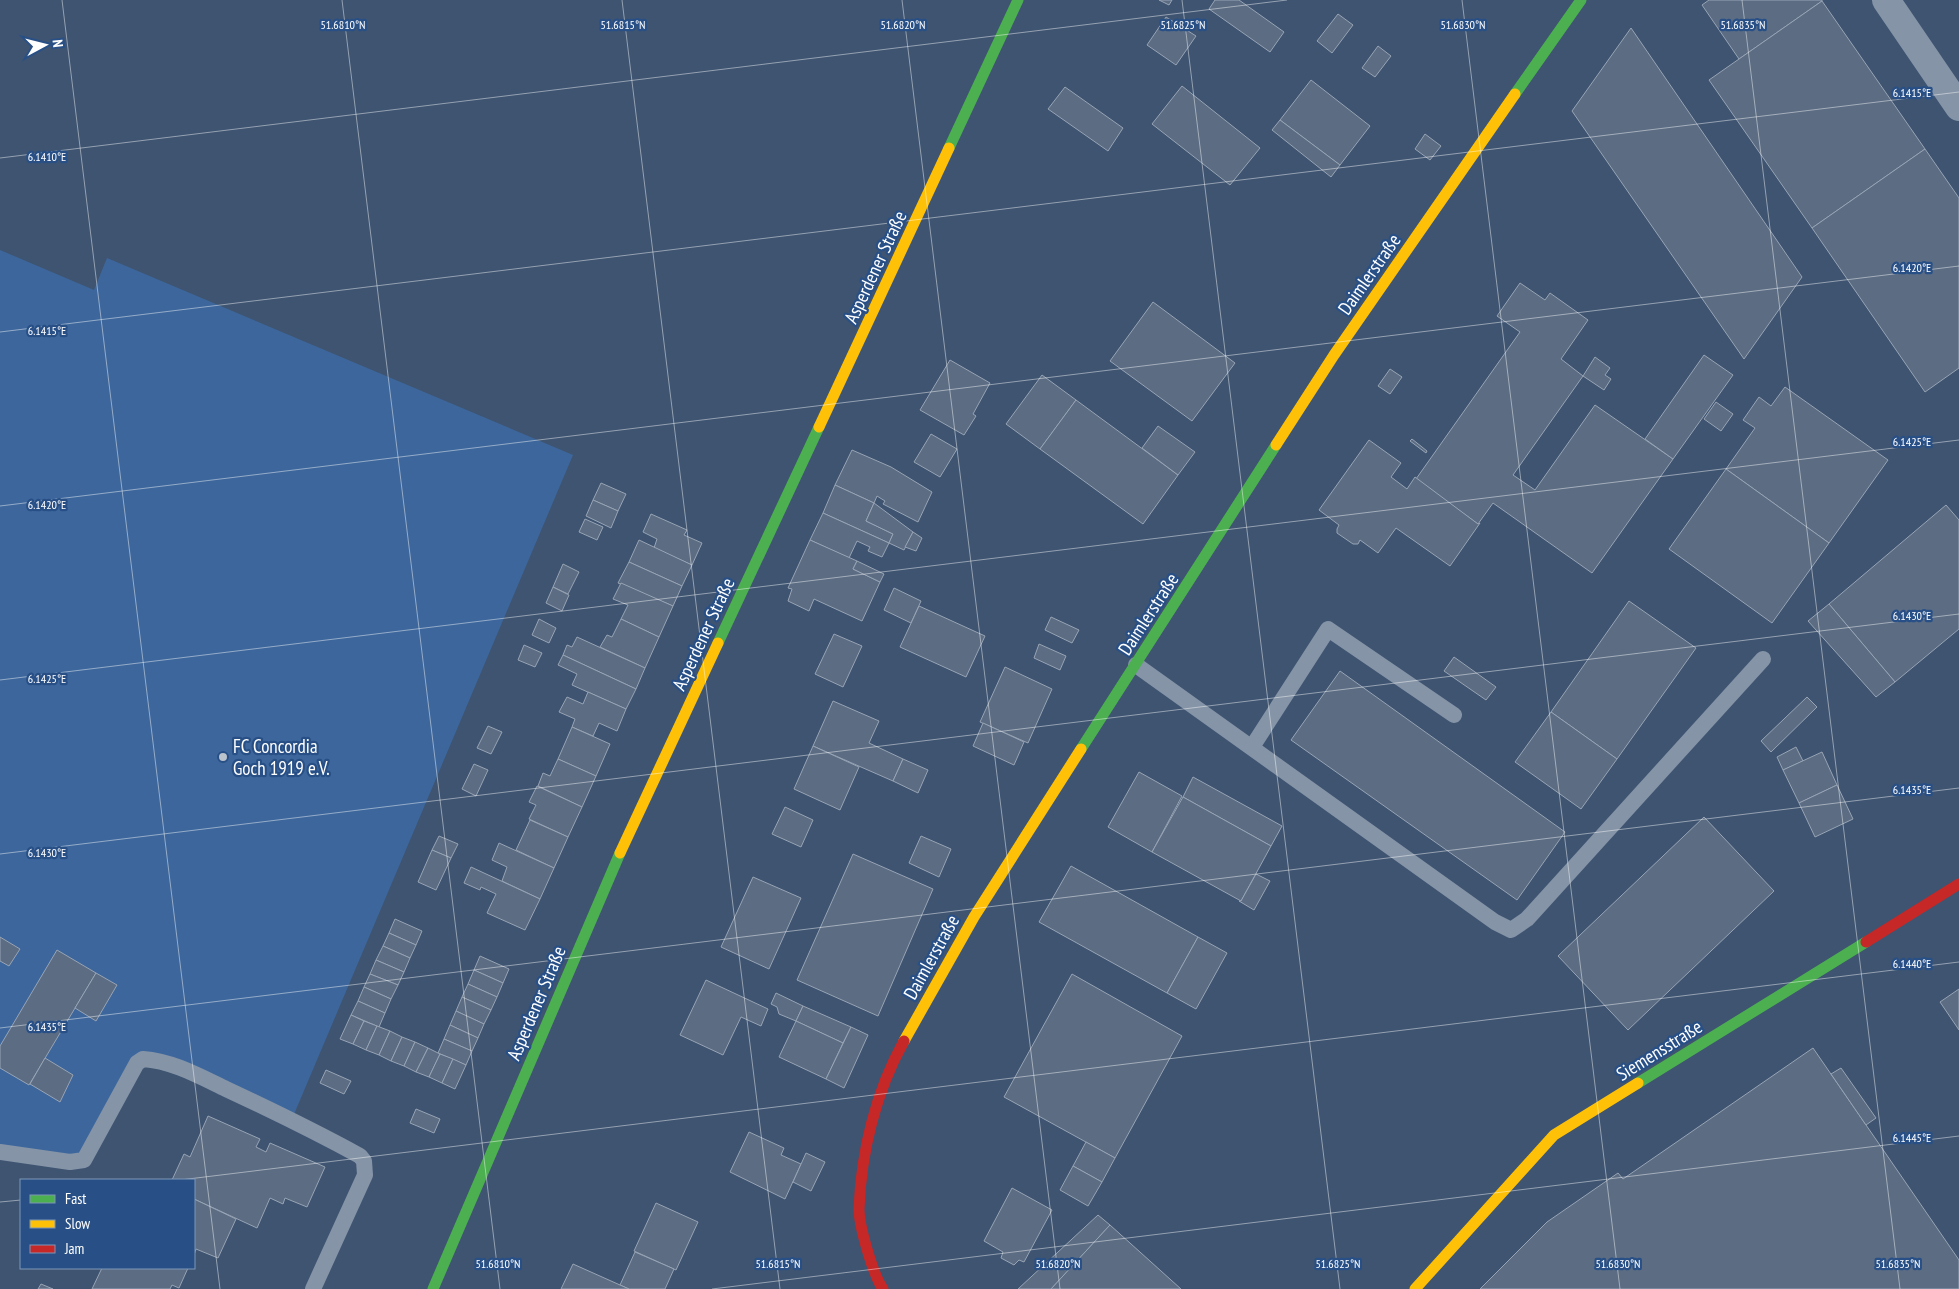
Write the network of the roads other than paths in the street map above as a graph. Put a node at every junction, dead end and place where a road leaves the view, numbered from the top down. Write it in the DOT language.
graph roads {
  1 [pos="1018,0"];
  2 [pos="1581,0"];
  3 [pos="1886,0"];
  4 [pos="1959,107"];
  5 [pos="1762,659"];
  6 [pos="1136,665"];
  7 [pos="1454,715"];
  8 [pos="1252,747"];
  9 [pos="1959,884"];
  10 [pos="0,1152"];
  11 [pos="313,1289"];
  12 [pos="433,1289"];
  13 [pos="883,1289"];
  14 [pos="1415,1289"];
  1 -- 12 [label="street, Asperdener Straße"];
  2 -- 6 [label="street, Daimlerstraße"];
  3 -- 4 [label="street"];
  5 -- 8 [label="lane"];
  6 -- 8 [label="lane"];
  6 -- 13 [label="street, Daimlerstraße"];
  7 -- 8 [label="lane"];
  9 -- 14 [label="street, Siemensstraße"];
  10 -- 11 [label="lane"];
}
